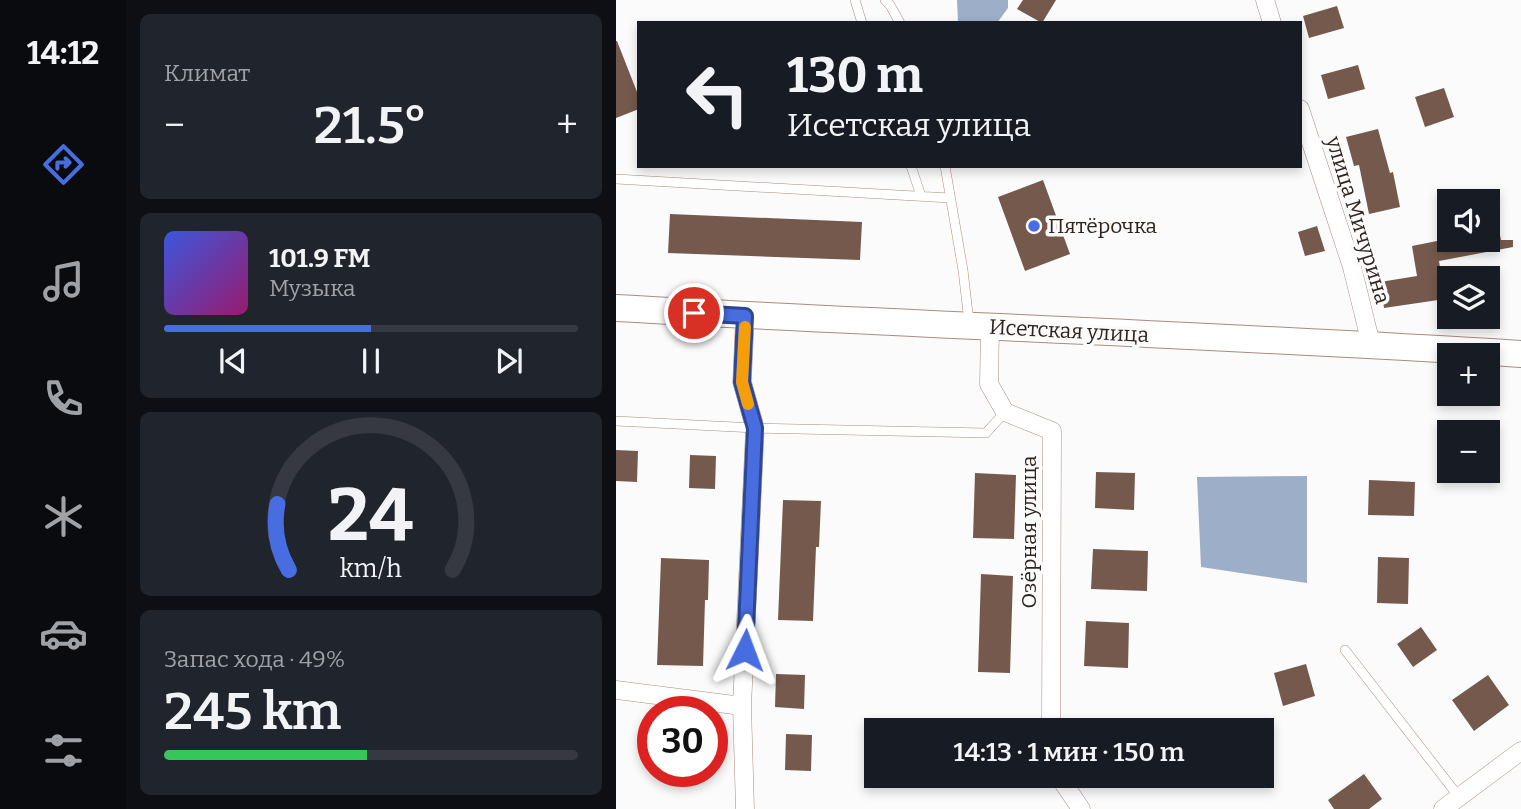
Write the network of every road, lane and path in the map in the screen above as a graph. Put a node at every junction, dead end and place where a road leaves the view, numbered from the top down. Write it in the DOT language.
graph roads {
  1 [pos="855,0"];
  2 [pos="885,0"];
  3 [pos="1265,0"];
  4 [pos="861,21"];
  5 [pos="899,21"];
  6 [pos="1271,21"];
  7 [pos="1302,115"];
  8 [pos="912,168"];
  9 [pos="945,168"];
  10 [pos="616,180"];
  11 [pos="921,197"];
  12 [pos="950,198"];
  13 [pos="616,308"];
  14 [pos="745,316"];
  15 [pos="980,327"];
  16 [pos="1371,344"];
  17 [pos="1521,354"];
  18 [pos="1005,412"];
  19 [pos="616,421"];
  20 [pos="755,428"];
  21 [pos="1345,650"];
  22 [pos="616,690"];
  23 [pos="742,706"];
  24 [pos="1051,718"];
  25 [pos="1521,751"];
  26 [pos="1067,788"];
  27 [pos="1463,803"];
  28 [pos="745,809"];
  29 [pos="1081,809"];
  30 [pos="1443,809"];
  1 -- 4 [label="lane"];
  2 -- 5 [label="lane"];
  3 -- 6 [label="street"];
  7 -- 16 [label="street, улица Мичурина"];
  8 -- 11 [label="lane"];
  9 -- 12 [label="lane"];
  10 -- 11 [label="lane"];
  11 -- 12 [label="lane"];
  12 -- 15 [label="lane"];
  13 -- 14 [label="main road, Исетская улица"];
  14 -- 15 [label="main road, Исетская улица"];
  14 -- 20 [label="street"];
  15 -- 16 [label="main road, Исетская улица"];
  15 -- 18 [label="street"];
  16 -- 17 [label="main road, Исетская улица"];
  18 -- 20 [label="lane"];
  18 -- 24 [label="street, Озёрная улица"];
  19 -- 20 [label="lane"];
  20 -- 23 [label="street"];
  21 -- 27 [label="lane"];
  22 -- 23 [label="street"];
  23 -- 28 [label="street"];
  25 -- 27 [label="street"];
  26 -- 29 [label="street"];
  27 -- 30 [label="street"];
}
